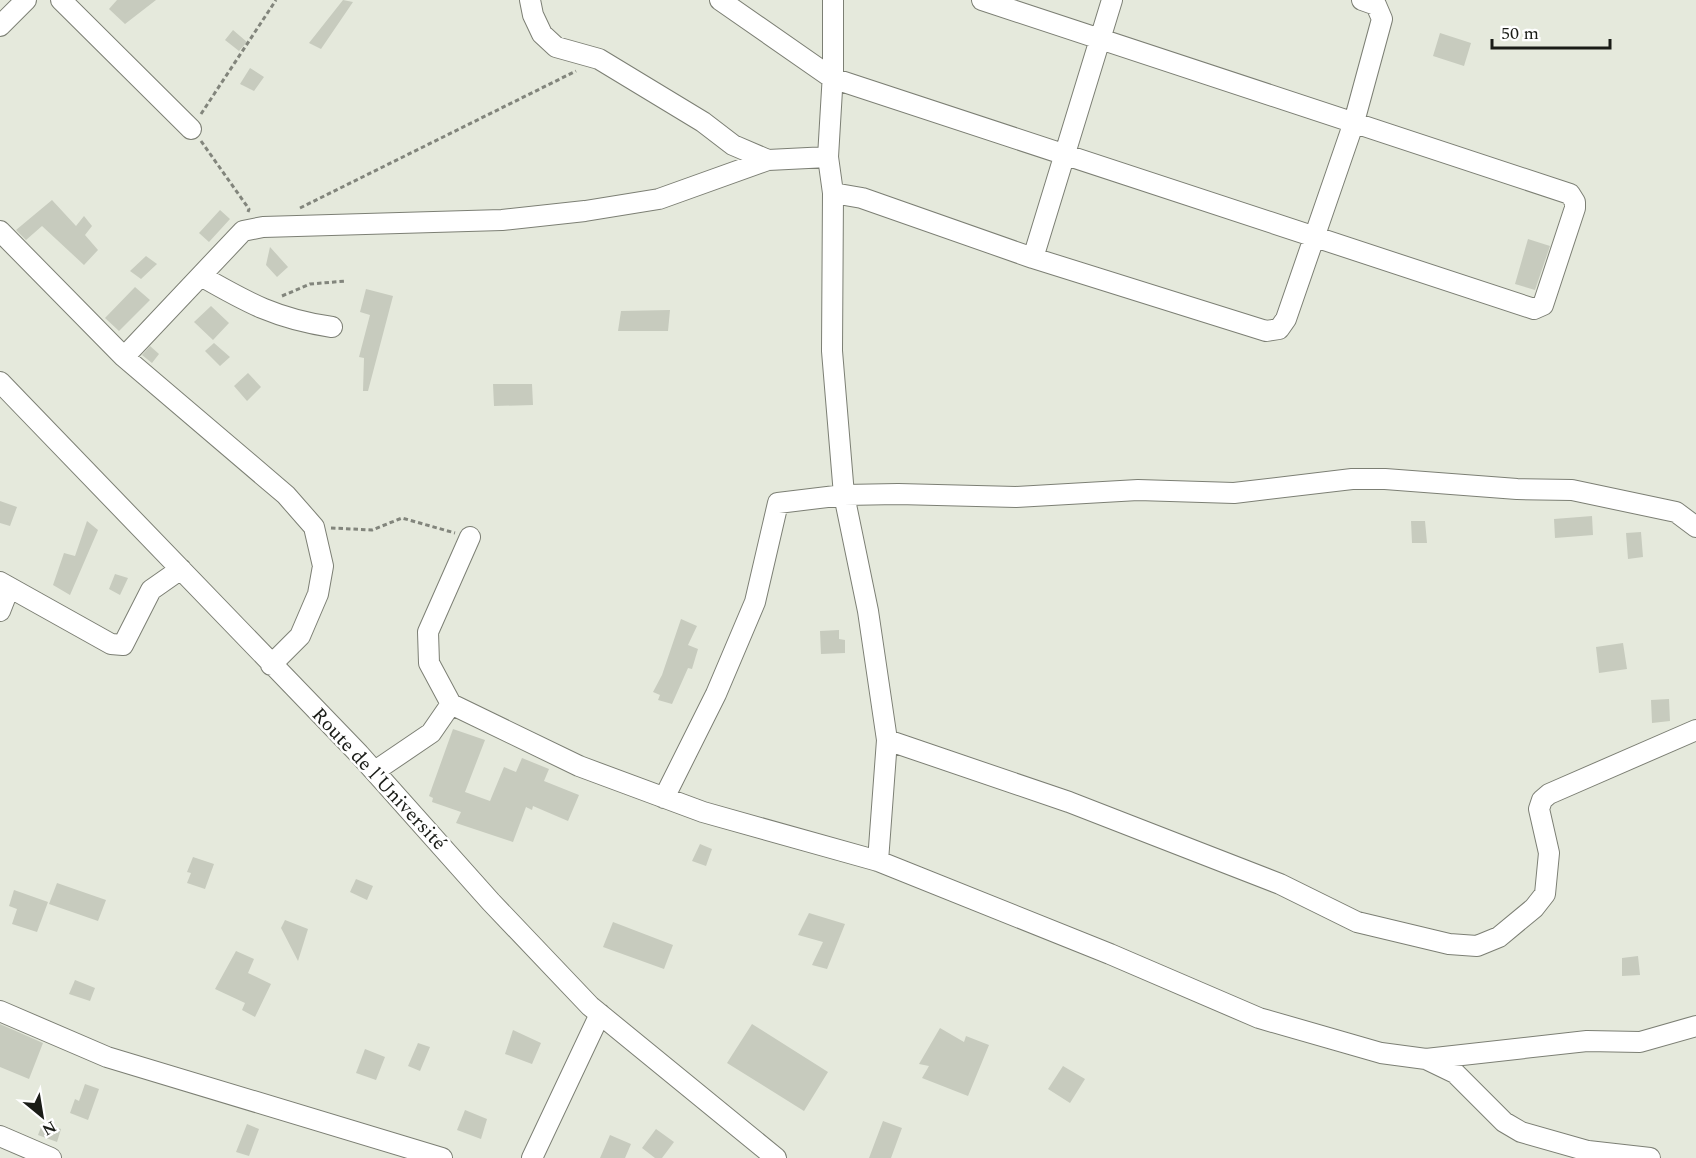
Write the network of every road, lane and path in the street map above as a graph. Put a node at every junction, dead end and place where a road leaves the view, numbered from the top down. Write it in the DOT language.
graph roads {
  1 [pos="26,0"];
  2 [pos="61,0"];
  3 [pos="276,0"];
  4 [pos="530,0"];
  5 [pos="720,0"];
  6 [pos="833,0"];
  7 [pos="982,0"];
  8 [pos="1112,0"];
  9 [pos="1362,0"];
  10 [pos="0,27"];
  11 [pos="1100,40"];
  12 [pos="599,59"];
  13 [pos="832,78"];
  14 [pos="1354,122"];
  15 [pos="191,129"];
  16 [pos="1066,155"];
  17 [pos="828,157"];
  18 [pos="768,160"];
  19 [pos="833,193"];
  20 [pos="295,211"];
  21 [pos="0,231"];
  22 [pos="243,231"];
  23 [pos="1316,237"];
  24 [pos="1033,258"];
  25 [pos="201,276"];
  26 [pos="346,281"];
  27 [pos="256,308"];
  28 [pos="332,327"];
  29 [pos="124,357"];
  30 [pos="0,382"];
  31 [pos="844,495"];
  32 [pos="314,527"];
  33 [pos="1696,527"];
  34 [pos="470,537"];
  35 [pos="181,569"];
  36 [pos="5,585"];
  37 [pos="0,611"];
  38 [pos="271,665"];
  39 [pos="451,704"];
  40 [pos="1696,730"];
  41 [pos="887,740"];
  42 [pos="375,771"];
  43 [pos="664,798"];
  44 [pos="878,861"];
  45 [pos="0,1011"];
  46 [pos="600,1014"];
  47 [pos="1696,1026"];
  48 [pos="1426,1059"];
  49 [pos="0,1136"];
  50 [pos="51,1158"];
  51 [pos="442,1158"];
  52 [pos="532,1158"];
  53 [pos="776,1158"];
  54 [pos="1650,1158"];
  1 -- 10 [label="street"];
  2 -- 15 [label="street"];
  3 -- 15 [label="path"];
  4 -- 12 [label="street"];
  5 -- 13 [label="street"];
  6 -- 13 [label="street"];
  7 -- 11 [label="street"];
  8 -- 11 [label="street"];
  9 -- 14 [label="street"];
  11 -- 14 [label="street"];
  11 -- 16 [label="street"];
  12 -- 18 [label="street"];
  12 -- 20 [label="path"];
  13 -- 16 [label="street"];
  13 -- 17 [label="street"];
  14 -- 23 [label="street"];
  14 -- 23 [label="street"];
  15 -- 22 [label="path"];
  16 -- 23 [label="street"];
  16 -- 24 [label="street"];
  17 -- 18 [label="street"];
  17 -- 19 [label="street"];
  18 -- 22 [label="street"];
  19 -- 24 [label="street"];
  19 -- 31 [label="street"];
  21 -- 29 [label="street"];
  22 -- 25 [label="street"];
  23 -- 24 [label="street"];
  25 -- 27 [label="street"];
  25 -- 29 [label="street"];
  26 -- 27 [label="path"];
  27 -- 28 [label="street"];
  29 -- 32 [label="street"];
  30 -- 35 [label="street, Route de l'Université"];
  31 -- 33 [label="street"];
  31 -- 41 [label="street"];
  31 -- 43 [label="street"];
  32 -- 34 [label="path"];
  32 -- 38 [label="street"];
  34 -- 39 [label="street"];
  35 -- 36 [label="street"];
  35 -- 38 [label="street, Route de l'Université"];
  36 -- 37 [label="street"];
  38 -- 42 [label="street, Route de l'Université"];
  39 -- 42 [label="street"];
  39 -- 43 [label="street"];
  40 -- 41 [label="street"];
  41 -- 44 [label="street"];
  42 -- 46 [label="street, Route de l'Université"];
  43 -- 44 [label="street"];
  44 -- 48 [label="street"];
  45 -- 51 [label="street"];
  46 -- 52 [label="street"];
  46 -- 53 [label="street, Route de l'Université"];
  47 -- 48 [label="street"];
  48 -- 54 [label="street"];
  49 -- 50 [label="street"];
}
